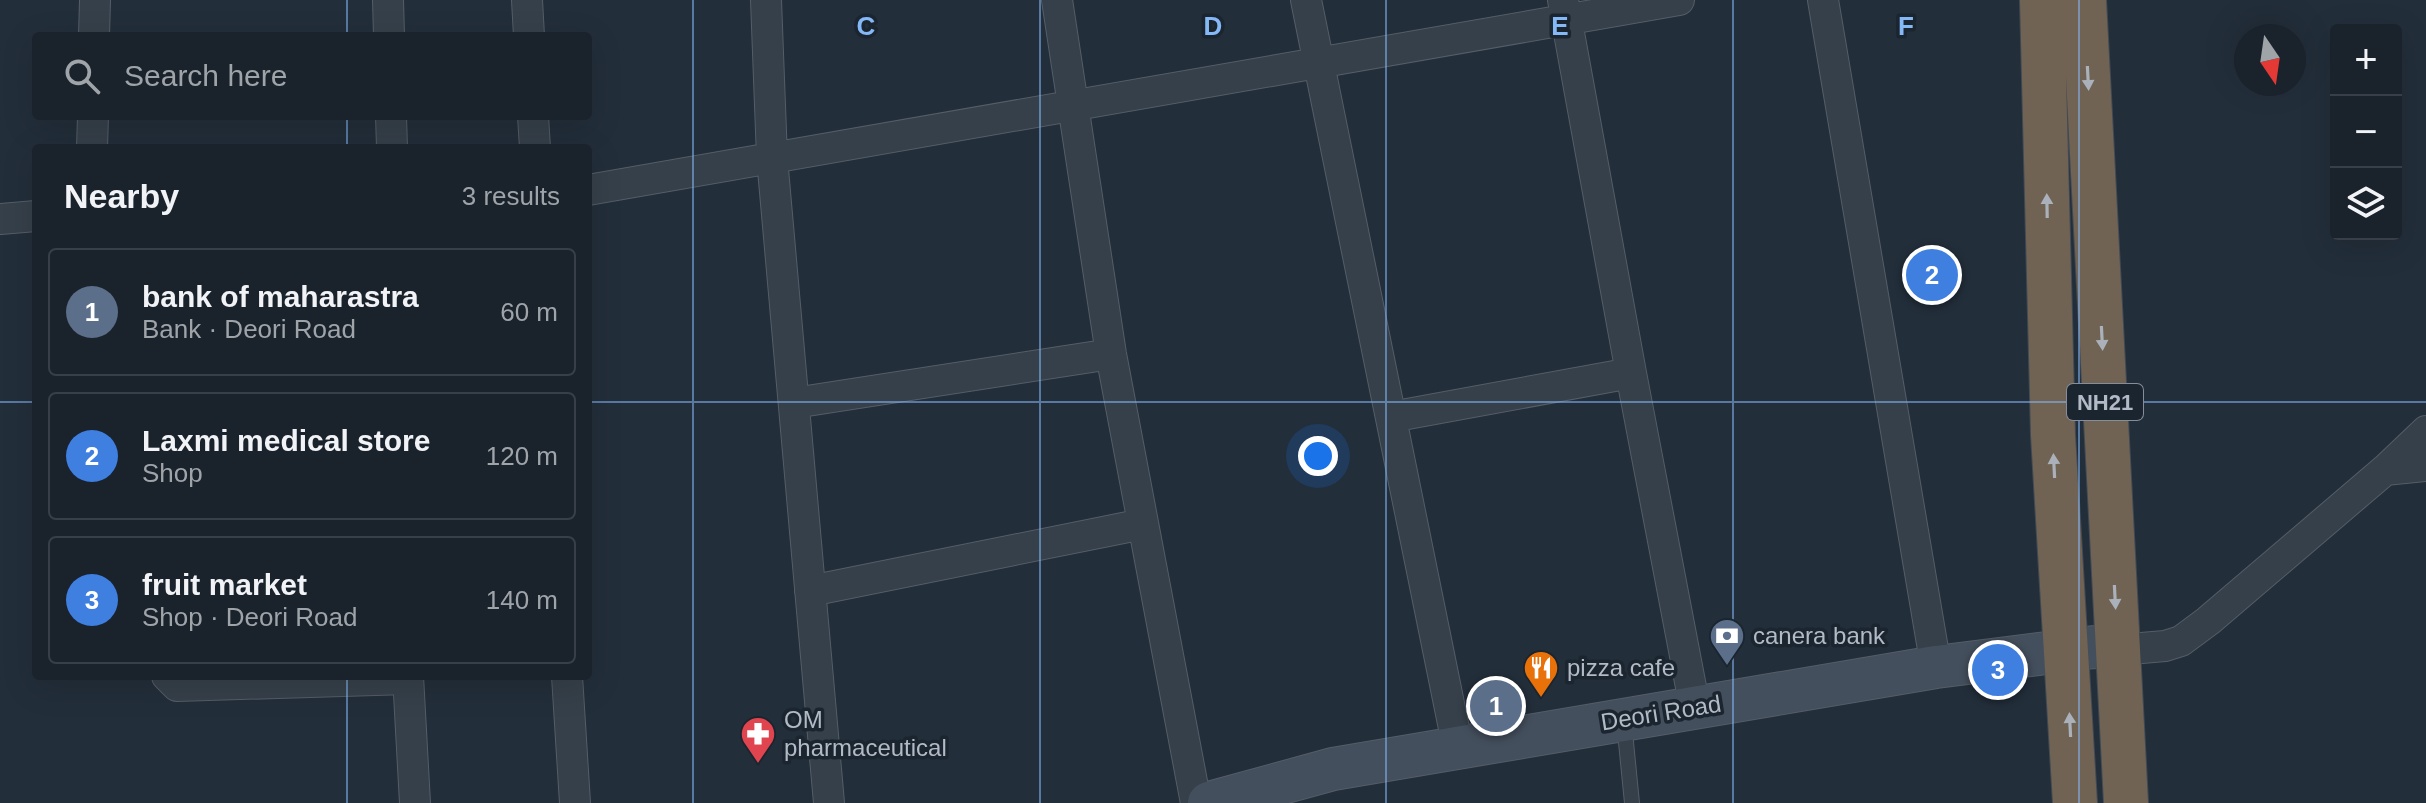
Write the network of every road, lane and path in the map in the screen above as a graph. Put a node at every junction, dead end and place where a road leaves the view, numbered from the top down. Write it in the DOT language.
graph roads {
  1 [pos="95,0"];
  2 [pos="388,0"];
  3 [pos="527,0"];
  4 [pos="766,0"];
  5 [pos="1057,0"];
  6 [pos="1306,0"];
  7 [pos="1679,0"];
  8 [pos="1823,0"];
  9 [pos="2042,0"];
  10 [pos="2084,0"];
  11 [pos="1565,9"];
  12 [pos="94,32"];
  13 [pos="389,32"];
  14 [pos="529,32"];
  15 [pos="1317,63"];
  16 [pos="1073,106"];
  17 [pos="93,120"];
  18 [pos="391,120"];
  19 [pos="533,120"];
  20 [pos="92,144"];
  21 [pos="392,144"];
  22 [pos="535,144"];
  23 [pos="772,158"];
  24 [pos="592,189"];
  25 [pos="32,216"];
  26 [pos="0,219"];
  27 [pos="1111,354"];
  28 [pos="1631,373"];
  29 [pos="794,403"];
  30 [pos="1391,417"];
  31 [pos="2426,431"];
  32 [pos="2426,466"];
  33 [pos="2385,470"];
  34 [pos="1143,524"];
  35 [pos="810,591"];
  36 [pos="2118,650"];
  37 [pos="2066,652"];
  38 [pos="1936,667"];
  39 [pos="171,680"];
  40 [pos="331,680"];
  41 [pos="408,680"];
  42 [pos="567,680"];
  43 [pos="1695,708"];
  44 [pos="1624,718"];
  45 [pos="1458,748"];
  46 [pos="415,803"];
  47 [pos="575,803"];
  48 [pos="829,803"];
  49 [pos="1196,803"];
  50 [pos="1209,803"];
  51 [pos="1632,803"];
  52 [pos="2075,803"];
  53 [pos="2126,803"];
  1 -- 12 [label="street"];
  2 -- 13 [label="street"];
  3 -- 14 [label="street"];
  4 -- 23 [label="street"];
  5 -- 16 [label="street"];
  6 -- 15 [label="street"];
  7 -- 11 [label="street"];
  8 -- 38 [label="street"];
  37 -- 9 [label="highway, NH21, one-way"];
  10 -- 36 [label="highway, NH21, one-way"];
  11 -- 15 [label="street"];
  11 -- 28 [label="street"];
  15 -- 16 [label="street"];
  15 -- 30 [label="street"];
  16 -- 23 [label="street"];
  16 -- 27 [label="street"];
  17 -- 20 [label="street"];
  18 -- 21 [label="street"];
  19 -- 22 [label="street"];
  23 -- 24 [label="street"];
  23 -- 29 [label="street"];
  25 -- 26 [label="street"];
  27 -- 29 [label="street"];
  27 -- 34 [label="street"];
  28 -- 30 [label="street"];
  28 -- 43 [label="street"];
  29 -- 35 [label="street"];
  30 -- 45 [label="street"];
  31 -- 33 [label="street"];
  32 -- 33 [label="street"];
  33 -- 36 [label="street"];
  34 -- 35 [label="street"];
  34 -- 49 [label="street"];
  35 -- 48 [label="street"];
  36 -- 37 [label="street, Deori Road"];
  36 -- 53 [label="highway, NH21"];
  37 -- 38 [label="street, Deori Road"];
  52 -- 37 [label="highway, NH21, one-way"];
  38 -- 43 [label="street, Deori Road"];
  39 -- 40 [label="street"];
  41 -- 46 [label="street"];
  42 -- 47 [label="street"];
  43 -- 44 [label="street, Deori Road"];
  44 -- 45 [label="street, Deori Road"];
  44 -- 51 [label="lane"];
  45 -- 50 [label="street, Deori Road"];
}
